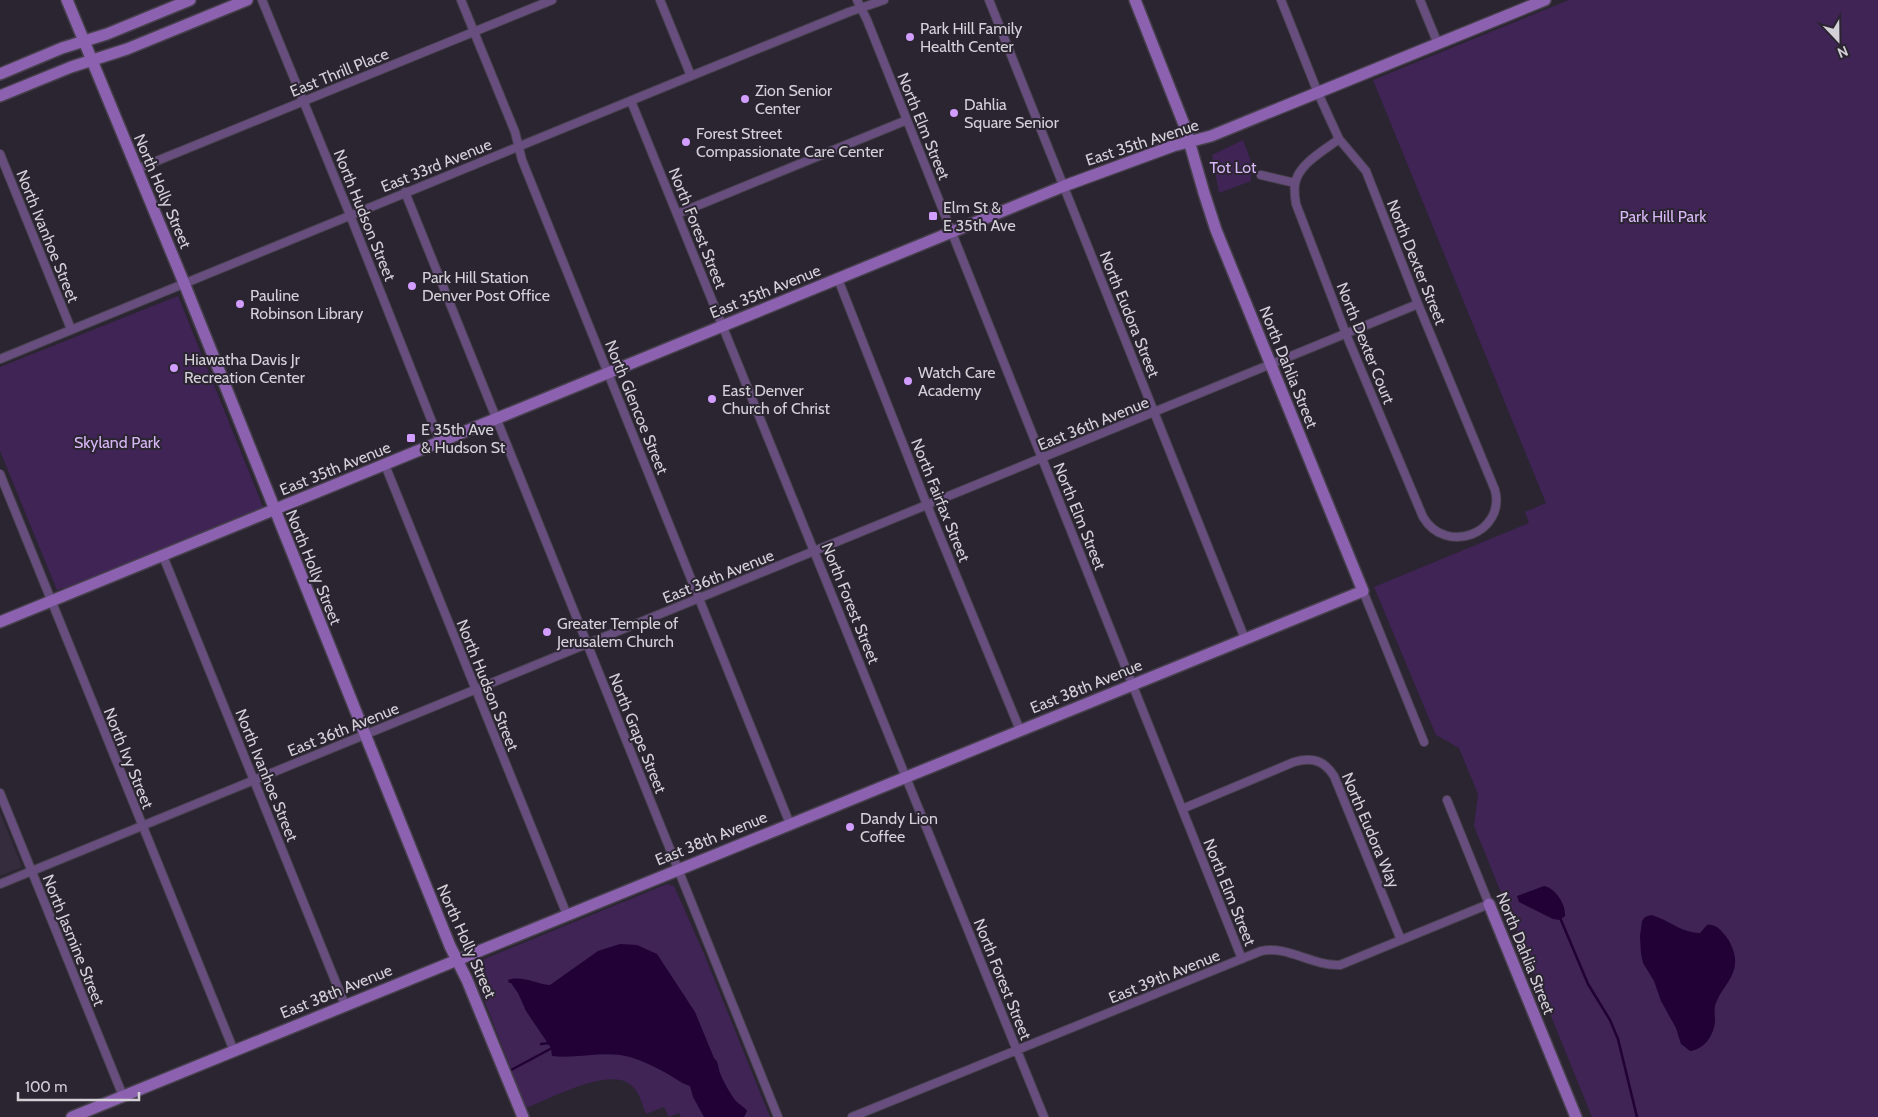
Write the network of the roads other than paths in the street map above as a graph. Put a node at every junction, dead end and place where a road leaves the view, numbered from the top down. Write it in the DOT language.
graph roads {
  1 [pos="67,0"];
  2 [pos="190,0"];
  3 [pos="247,0"];
  4 [pos="262,0"];
  5 [pos="462,0"];
  6 [pos="552,0"];
  7 [pos="660,0"];
  8 [pos="857,0"];
  9 [pos="884,0"];
  10 [pos="989,0"];
  11 [pos="1135,0"];
  12 [pos="1281,0"];
  13 [pos="1420,0"];
  14 [pos="1545,0"];
  15 [pos="861,8"];
  16 [pos="474,32"];
  17 [pos="84,41"];
  18 [pos="1438,44"];
  19 [pos="92,61"];
  20 [pos="0,74"];
  21 [pos="690,76"];
  22 [pos="1318,93"];
  23 [pos="0,96"];
  24 [pos="304,101"];
  25 [pos="631,101"];
  26 [pos="907,120"];
  27 [pos="1339,139"];
  28 [pos="1190,142"];
  29 [pos="519,146"];
  30 [pos="0,154"];
  31 [pos="137,169"];
  32 [pos="1261,175"];
  33 [pos="1295,184"];
  34 [pos="1064,186"];
  35 [pos="405,192"];
  36 [pos="677,214"];
  37 [pos="350,215"];
  38 [pos="952,232"];
  39 [pos="838,279"];
  40 [pos="184,283"];
  41 [pos="1418,304"];
  42 [pos="723,326"];
  43 [pos="71,329"];
  44 [pos="1346,334"];
  45 [pos="0,359"];
  46 [pos="1271,365"];
  47 [pos="608,373"];
  48 [pos="1154,412"];
  49 [pos="496,419"];
  50 [pos="440,442"];
  51 [pos="1042,458"];
  52 [pos="385,465"];
  53 [pos="0,474"];
  54 [pos="927,505"];
  55 [pos="274,510"];
  56 [pos="1472,534"];
  57 [pos="815,551"];
  58 [pos="163,556"];
  59 [pos="1362,591"];
  60 [pos="699,599"];
  61 [pos="51,601"];
  62 [pos="0,622"];
  63 [pos="1245,639"];
  64 [pos="588,644"];
  65 [pos="1131,685"];
  66 [pos="475,690"];
  67 [pos="1020,730"];
  68 [pos="364,736"];
  69 [pos="1424,742"];
  70 [pos="907,776"];
  71 [pos="254,780"];
  72 [pos="0,793"];
  73 [pos="1447,800"];
  74 [pos="1182,809"];
  75 [pos="790,824"];
  76 [pos="142,826"];
  77 [pos="678,869"];
  78 [pos="32,871"];
  79 [pos="0,884"];
  80 [pos="1489,904"];
  81 [pos="567,915"];
  82 [pos="1401,940"];
  83 [pos="457,959"];
  84 [pos="1242,959"];
  85 [pos="344,1005"];
  86 [pos="1017,1050"];
  87 [pos="234,1051"];
  88 [pos="123,1096"];
  89 [pos="72,1117"];
  90 [pos="523,1117"];
  91 [pos="778,1117"];
  92 [pos="852,1117"];
  93 [pos="1044,1117"];
  94 [pos="1576,1117"];
  1 -- 17 [label="street, North Holly Street"];
  2 -- 17 [label="street"];
  3 -- 19 [label="street"];
  4 -- 24 [label="street, North Hudson Street"];
  5 -- 16 [label="street, North Glencoe Street"];
  6 -- 16 [label="street, East Thrill Place"];
  7 -- 21 [label="street"];
  8 -- 15 [label="street, North Elm Street"];
  9 -- 15 [label="street, East 33rd Avenue"];
  10 -- 34 [label="street, North Eudora Street"];
  11 -- 28 [label="street, North Dahlia Street"];
  12 -- 22 [label="street, North Dexter Street"];
  13 -- 18 [label="street"];
  14 -- 18 [label="street, East 35th Avenue"];
  15 -- 21 [label="street, East 33rd Avenue"];
  15 -- 26 [label="street, North Elm Street"];
  16 -- 24 [label="street, East Thrill Place"];
  16 -- 29 [label="street, North Glencoe Street"];
  17 -- 19 [label="street, North Holly Street"];
  17 -- 20 [label="street"];
  18 -- 22 [label="street, East 35th Avenue"];
  19 -- 23 [label="street"];
  19 -- 31 [label="street, North Holly Street"];
  21 -- 25 [label="street, East 33rd Avenue"];
  22 -- 27 [label="street, North Dexter Street"];
  22 -- 28 [label="street, East 35th Avenue"];
  24 -- 31 [label="street, East Thrill Place"];
  24 -- 37 [label="street, North Hudson Street"];
  25 -- 29 [label="street, East 33rd Avenue"];
  25 -- 36 [label="street, North Forest Street"];
  26 -- 36 [label="street"];
  26 -- 38 [label="street, North Elm Street"];
  27 -- 33 [label="street"];
  27 -- 41 [label="street, North Dexter Street"];
  28 -- 34 [label="street, East 35th Avenue"];
  28 -- 46 [label="street, North Dahlia Street"];
  29 -- 35 [label="street, East 33rd Avenue"];
  29 -- 47 [label="street, North Glencoe Street"];
  30 -- 43 [label="street, North Ivanhoe Street"];
  31 -- 40 [label="street, North Holly Street"];
  32 -- 33 [label="street"];
  33 -- 44 [label="street, North Dexter Court"];
  34 -- 38 [label="street, East 35th Avenue"];
  34 -- 48 [label="street, North Eudora Street"];
  35 -- 37 [label="street, East 33rd Avenue"];
  35 -- 49 [label="street, North Grape Street"];
  36 -- 42 [label="street, North Forest Street"];
  37 -- 40 [label="street, East 33rd Avenue"];
  37 -- 50 [label="street, North Hudson Street"];
  38 -- 39 [label="street, East 35th Avenue"];
  38 -- 51 [label="street, North Elm Street"];
  39 -- 42 [label="street, East 35th Avenue"];
  39 -- 54 [label="street, North Fairfax Street"];
  40 -- 43 [label="street, East 33rd Avenue"];
  40 -- 55 [label="street, North Holly Street"];
  41 -- 44 [label="street, East 36th Avenue"];
  41 -- 56 [label="street, North Dexter Street"];
  42 -- 47 [label="street, East 35th Avenue"];
  42 -- 57 [label="street, North Forest Street"];
  43 -- 45 [label="street, East 33rd Avenue"];
  44 -- 46 [label="street, East 36th Avenue"];
  44 -- 56 [label="street, North Dexter Court"];
  46 -- 48 [label="street, East 36th Avenue"];
  46 -- 59 [label="street, North Dahlia Street"];
  47 -- 49 [label="street, East 35th Avenue"];
  47 -- 60 [label="street, North Glencoe Street"];
  48 -- 51 [label="street, East 36th Avenue"];
  48 -- 63 [label="street, North Eudora Street"];
  49 -- 50 [label="street, East 35th Avenue"];
  49 -- 64 [label="street, North Grape Street"];
  50 -- 52 [label="street, East 35th Avenue"];
  51 -- 54 [label="street, East 36th Avenue"];
  51 -- 65 [label="street, North Elm Street"];
  52 -- 55 [label="street, East 35th Avenue"];
  52 -- 66 [label="street, North Hudson Street"];
  53 -- 61 [label="street, North Ivy Street"];
  54 -- 57 [label="street, East 36th Avenue"];
  54 -- 67 [label="street, North Fairfax Street"];
  55 -- 58 [label="street, East 35th Avenue"];
  55 -- 68 [label="street, North Holly Street"];
  57 -- 60 [label="street, East 36th Avenue"];
  57 -- 70 [label="street, North Forest Street"];
  58 -- 61 [label="street, East 35th Avenue"];
  58 -- 71 [label="street, North Ivanhoe Street"];
  59 -- 63 [label="street, East 38th Avenue"];
  59 -- 69 [label="street, North Dahlia Street"];
  60 -- 64 [label="street, East 36th Avenue"];
  60 -- 75 [label="street, North Glencoe Street"];
  61 -- 62 [label="street, East 35th Avenue"];
  61 -- 76 [label="street, North Ivy Street"];
  63 -- 65 [label="street, East 38th Avenue"];
  64 -- 66 [label="street, East 36th Avenue"];
  64 -- 77 [label="street, North Grape Street"];
  65 -- 67 [label="street, East 38th Avenue"];
  65 -- 74 [label="street, North Elm Street"];
  66 -- 68 [label="street, East 36th Avenue"];
  66 -- 81 [label="street, North Hudson Street"];
  67 -- 70 [label="street, East 38th Avenue"];
  68 -- 71 [label="street, East 36th Avenue"];
  68 -- 83 [label="street, North Holly Street"];
  70 -- 75 [label="street, East 38th Avenue"];
  70 -- 86 [label="street, North Forest Street"];
  71 -- 76 [label="street, East 36th Avenue"];
  71 -- 85 [label="street, North Ivanhoe Street"];
  72 -- 78 [label="street, North Jasmine Street"];
  73 -- 80 [label="street, North Dahlia Street"];
  74 -- 82 [label="street, North Eudora Way"];
  74 -- 84 [label="street, North Elm Street"];
  75 -- 77 [label="street, East 38th Avenue"];
  76 -- 78 [label="street, East 36th Avenue"];
  76 -- 87 [label="street, North Ivy Street"];
  77 -- 81 [label="street, East 38th Avenue"];
  77 -- 91 [label="street, North Grape Street"];
  78 -- 79 [label="street, East 36th Avenue"];
  78 -- 88 [label="street, North Jasmine Street"];
  80 -- 82 [label="street, East 39th Avenue"];
  80 -- 94 [label="street, North Dahlia Street"];
  81 -- 83 [label="street, East 38th Avenue"];
  82 -- 84 [label="street, East 39th Avenue"];
  83 -- 85 [label="street, East 38th Avenue"];
  83 -- 90 [label="street, North Holly Street"];
  84 -- 86 [label="street, East 39th Avenue"];
  85 -- 87 [label="street, East 38th Avenue"];
  86 -- 92 [label="street, East 39th Avenue"];
  86 -- 93 [label="street, North Forest Street"];
  87 -- 88 [label="street, East 38th Avenue"];
  88 -- 89 [label="street, East 38th Avenue"];
}
